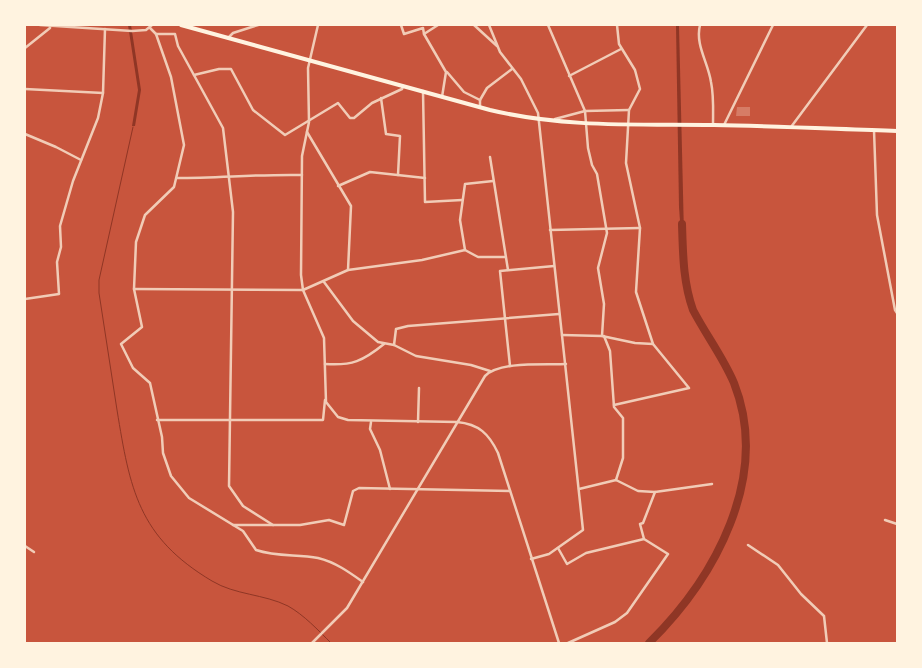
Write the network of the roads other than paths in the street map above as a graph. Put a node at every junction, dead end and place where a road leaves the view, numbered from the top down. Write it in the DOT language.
graph roads {
  1 [pos="40,25"];
  2 [pos="152,25"];
  3 [pos="181,25"];
  4 [pos="258,25"];
  5 [pos="318,25"];
  6 [pos="401,25"];
  7 [pos="438,25"];
  8 [pos="474,25"];
  9 [pos="489,25"];
  10 [pos="548,25"];
  11 [pos="617,25"];
  12 [pos="700,25"];
  13 [pos="773,25"];
  14 [pos="867,25"];
  15 [pos="50,26"];
  16 [pos="99,27"];
  17 [pos="150,28"];
  18 [pos="105,29"];
  19 [pos="156,34"];
  20 [pos="424,34"];
  21 [pos="228,38"];
  22 [pos="497,46"];
  23 [pos="25,48"];
  24 [pos="621,49"];
  25 [pos="310,61"];
  26 [pos="512,68"];
  27 [pos="446,70"];
  28 [pos="194,75"];
  29 [pos="569,76"];
  30 [pos="403,86"];
  31 [pos="25,90"];
  32 [pos="423,91"];
  33 [pos="103,93"];
  34 [pos="442,97"];
  35 [pos="381,98"];
  36 [pos="480,100"];
  37 [pos="480,107"];
  38 [pos="629,110"];
  39 [pos="585,111"];
  40 [pos="539,120"];
  41 [pos="552,121"];
  42 [pos="309,122"];
  43 [pos="587,125"];
  44 [pos="712,125"];
  45 [pos="628,126"];
  46 [pos="724,126"];
  47 [pos="791,128"];
  48 [pos="874,130"];
  49 [pos="897,131"];
  50 [pos="307,132"];
  51 [pos="25,134"];
  52 [pos="490,156"];
  53 [pos="81,160"];
  54 [pos="302,175"];
  55 [pos="398,175"];
  56 [pos="177,178"];
  57 [pos="228,178"];
  58 [pos="425,178"];
  59 [pos="494,181"];
  60 [pos="338,186"];
  61 [pos="462,200"];
  62 [pos="607,228"];
  63 [pos="640,228"];
  64 [pos="550,230"];
  65 [pos="465,250"];
  66 [pos="505,257"];
  67 [pos="554,266"];
  68 [pos="348,270"];
  69 [pos="508,270"];
  70 [pos="324,281"];
  71 [pos="134,289"];
  72 [pos="230,289"];
  73 [pos="303,290"];
  74 [pos="25,299"];
  75 [pos="897,313"];
  76 [pos="559,314"];
  77 [pos="505,318"];
  78 [pos="562,336"];
  79 [pos="603,336"];
  80 [pos="384,344"];
  81 [pos="653,344"];
  82 [pos="394,345"];
  83 [pos="325,364"];
  84 [pos="566,364"];
  85 [pos="510,366"];
  86 [pos="490,371"];
  87 [pos="419,388"];
  88 [pos="325,399"];
  89 [pos="614,405"];
  90 [pos="157,420"];
  91 [pos="229,421"];
  92 [pos="371,422"];
  93 [pos="418,422"];
  94 [pos="457,422"];
  95 [pos="616,480"];
  96 [pos="712,484"];
  97 [pos="390,489"];
  98 [pos="417,490"];
  99 [pos="579,490"];
  100 [pos="510,491"];
  101 [pos="655,492"];
  102 [pos="885,520"];
  103 [pos="273,524"];
  104 [pos="897,524"];
  105 [pos="232,525"];
  106 [pos="644,539"];
  107 [pos="748,545"];
  108 [pos="25,546"];
  109 [pos="558,548"];
  110 [pos="34,552"];
  111 [pos="531,559"];
  112 [pos="363,582"];
  113 [pos="312,643"];
  114 [pos="559,643"];
  115 [pos="568,643"];
  116 [pos="827,643"];
  1 -- 15 [label="street"];
  2 -- 17 [label="street"];
  3 -- 21 [label="main road"];
  4 -- 21 [label="street"];
  5 -- 25 [label="street"];
  6 -- 20 [label="street"];
  7 -- 20 [label="street"];
  8 -- 22 [label="street"];
  9 -- 22 [label="street"];
  10 -- 29 [label="street"];
  11 -- 24 [label="street"];
  12 -- 44 [label="street"];
  13 -- 46 [label="street"];
  14 -- 47 [label="street"];
  15 -- 16 [label="street"];
  15 -- 23 [label="street"];
  16 -- 18 [label="street"];
  17 -- 18 [label="street"];
  17 -- 19 [label="street"];
  18 -- 33 [label="street"];
  19 -- 28 [label="street"];
  19 -- 56 [label="street"];
  20 -- 27 [label="street"];
  21 -- 25 [label="main road"];
  22 -- 26 [label="street"];
  24 -- 29 [label="street"];
  24 -- 38 [label="street"];
  25 -- 30 [label="main road"];
  25 -- 42 [label="street"];
  26 -- 36 [label="street"];
  26 -- 40 [label="street"];
  27 -- 34 [label="street"];
  27 -- 36 [label="street"];
  28 -- 42 [label="street"];
  28 -- 57 [label="street"];
  29 -- 39 [label="street"];
  30 -- 32 [label="main road"];
  30 -- 35 [label="street"];
  31 -- 33 [label="street"];
  32 -- 34 [label="main road"];
  32 -- 58 [label="street"];
  33 -- 53 [label="street"];
  34 -- 37 [label="main road"];
  35 -- 42 [label="street"];
  35 -- 55 [label="street"];
  36 -- 37 [label="street"];
  37 -- 40 [label="main road"];
  38 -- 39 [label="street"];
  38 -- 45 [label="street"];
  39 -- 41 [label="street"];
  39 -- 43 [label="street"];
  40 -- 41 [label="main road"];
  40 -- 64 [label="street"];
  41 -- 43 [label="main road"];
  42 -- 50 [label="street"];
  43 -- 45 [label="main road"];
  43 -- 62 [label="street"];
  44 -- 45 [label="main road"];
  44 -- 46 [label="main road"];
  45 -- 63 [label="street"];
  46 -- 47 [label="main road"];
  47 -- 48 [label="main road"];
  48 -- 49 [label="main road"];
  48 -- 75 [label="street"];
  50 -- 54 [label="street"];
  50 -- 60 [label="street"];
  51 -- 53 [label="street"];
  52 -- 59 [label="street"];
  53 -- 74 [label="street"];
  54 -- 57 [label="street"];
  54 -- 73 [label="street"];
  55 -- 58 [label="street"];
  55 -- 60 [label="street"];
  56 -- 57 [label="street"];
  56 -- 71 [label="street"];
  57 -- 72 [label="street"];
  58 -- 61 [label="street"];
  59 -- 61 [label="street"];
  59 -- 66 [label="street"];
  60 -- 68 [label="street"];
  61 -- 65 [label="street"];
  62 -- 63 [label="street"];
  62 -- 64 [label="street"];
  62 -- 79 [label="street"];
  63 -- 81 [label="street"];
  64 -- 67 [label="street"];
  65 -- 66 [label="street"];
  65 -- 68 [label="street"];
  66 -- 69 [label="street"];
  67 -- 69 [label="street"];
  67 -- 76 [label="street"];
  68 -- 70 [label="street"];
  69 -- 77 [label="street"];
  70 -- 73 [label="street"];
  70 -- 80 [label="street"];
  71 -- 72 [label="street"];
  71 -- 90 [label="street"];
  72 -- 73 [label="street"];
  72 -- 91 [label="street"];
  73 -- 83 [label="street"];
  76 -- 77 [label="street"];
  76 -- 78 [label="street"];
  77 -- 82 [label="street"];
  77 -- 85 [label="street"];
  78 -- 79 [label="street"];
  78 -- 84 [label="street"];
  79 -- 81 [label="street"];
  79 -- 89 [label="street"];
  80 -- 82 [label="street"];
  80 -- 83 [label="street"];
  81 -- 89 [label="street"];
  82 -- 86 [label="street"];
  83 -- 88 [label="street"];
  84 -- 85 [label="street"];
  84 -- 99 [label="street"];
  85 -- 86 [label="street"];
  86 -- 94 [label="street"];
  87 -- 93 [label="street"];
  88 -- 91 [label="street"];
  88 -- 92 [label="street"];
  89 -- 95 [label="street"];
  90 -- 91 [label="street"];
  90 -- 105 [label="street"];
  91 -- 103 [label="street"];
  92 -- 93 [label="street"];
  92 -- 97 [label="street"];
  93 -- 94 [label="street"];
  94 -- 98 [label="street"];
  94 -- 100 [label="street"];
  95 -- 99 [label="street"];
  95 -- 101 [label="street"];
  96 -- 101 [label="street"];
  97 -- 98 [label="street"];
  97 -- 103 [label="street"];
  98 -- 100 [label="street"];
  98 -- 112 [label="street"];
  99 -- 109 [label="street"];
  100 -- 111 [label="street"];
  101 -- 106 [label="street"];
  102 -- 104 [label="street"];
  103 -- 105 [label="street"];
  105 -- 112 [label="street"];
  106 -- 109 [label="street"];
  106 -- 115 [label="street"];
  107 -- 116 [label="street"];
  108 -- 110 [label="street"];
  109 -- 111 [label="street"];
  111 -- 114 [label="street"];
  112 -- 113 [label="street"];
}
